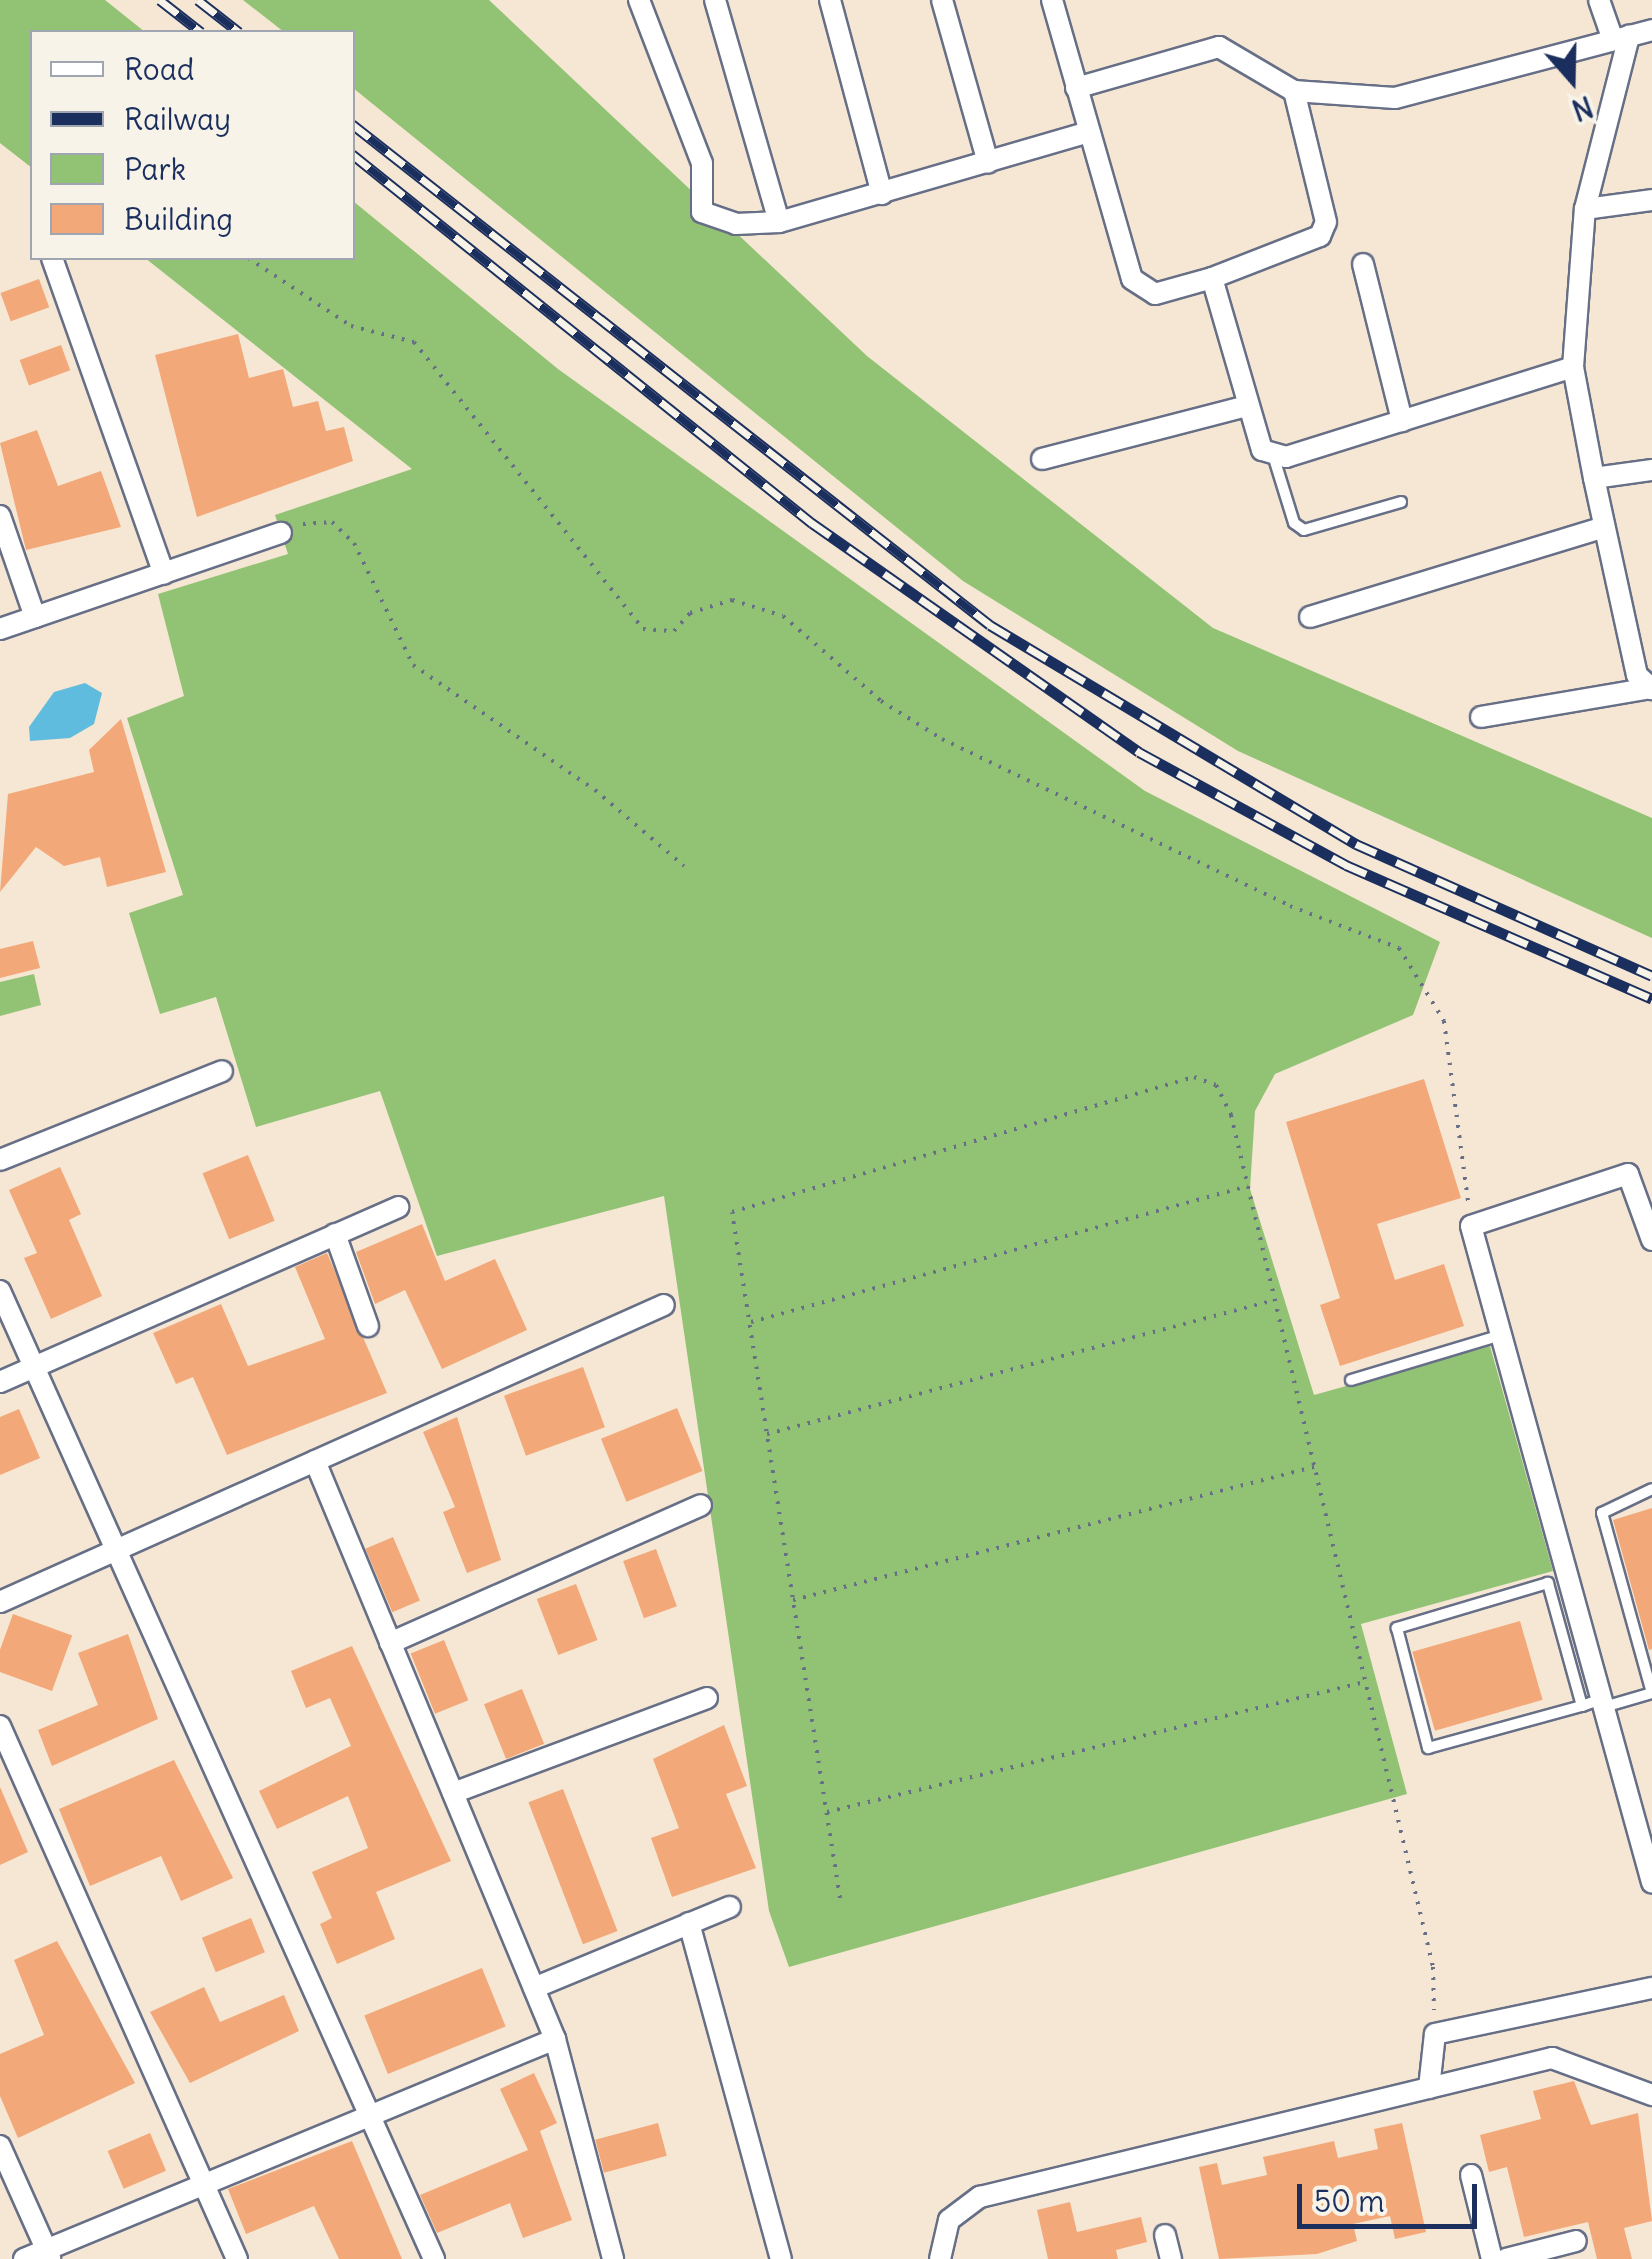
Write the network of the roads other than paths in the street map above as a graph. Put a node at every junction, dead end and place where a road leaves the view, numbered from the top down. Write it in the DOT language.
graph roads {
  1 [pos="639,0"];
  2 [pos="715,0"];
  3 [pos="830,0"];
  4 [pos="942,0"];
  5 [pos="1052,0"];
  6 [pos="1600,0"];
  7 [pos="1652,30"];
  8 [pos="1621,38"];
  9 [pos="1076,88"];
  10 [pos="1294,91"];
  11 [pos="1088,132"];
  12 [pos="988,163"];
  13 [pos="882,194"];
  14 [pos="1652,200"];
  15 [pos="1585,209"];
  16 [pos="778,222"];
  17 [pos="53,260"];
  18 [pos="1363,264"];
  19 [pos="1212,278"];
  20 [pos="1573,367"];
  21 [pos="1247,406"];
  22 [pos="1402,420"];
  23 [pos="1273,455"];
  24 [pos="1042,458"];
  25 [pos="1652,470"];
  26 [pos="1594,478"];
  27 [pos="1401,502"];
  28 [pos="0,516"];
  29 [pos="1604,527"];
  30 [pos="281,532"];
  31 [pos="164,574"];
  32 [pos="35,617"];
  33 [pos="1310,617"];
  34 [pos="0,629"];
  35 [pos="1651,688"];
  36 [pos="1481,717"];
  37 [pos="222,1071"];
  38 [pos="0,1160"];
  39 [pos="398,1207"];
  40 [pos="335,1234"];
  41 [pos="1652,1240"];
  42 [pos="0,1292"];
  43 [pos="664,1304"];
  44 [pos="368,1326"];
  45 [pos="1501,1335"];
  46 [pos="35,1366"];
  47 [pos="1350,1380"];
  48 [pos="0,1382"];
  49 [pos="315,1462"];
  50 [pos="1652,1489"];
  51 [pos="701,1506"];
  52 [pos="119,1550"];
  53 [pos="0,1602"];
  54 [pos="390,1643"];
  55 [pos="707,1698"];
  56 [pos="1596,1704"];
  57 [pos="0,1726"];
  58 [pos="453,1793"];
  59 [pos="1652,1882"];
  60 [pos="730,1907"];
  61 [pos="689,1923"];
  62 [pos="534,1988"];
  63 [pos="1652,1988"];
  64 [pos="556,2039"];
  65 [pos="1430,2088"];
  66 [pos="1652,2095"];
  67 [pos="371,2113"];
  68 [pos="0,2146"];
  69 [pos="1472,2176"];
  70 [pos="204,2184"];
  71 [pos="1165,2235"];
  72 [pos="1576,2242"];
  73 [pos="48,2254"];
  74 [pos="24,2259"];
  75 [pos="237,2259"];
  76 [pos="434,2259"];
  77 [pos="613,2259"];
  78 [pos="781,2259"];
  79 [pos="940,2259"];
  80 [pos="1171,2259"];
  81 [pos="1492,2259"];
  82 [pos="1506,2259"];
  1 -- 16 [label="street"];
  2 -- 16 [label="street"];
  3 -- 13 [label="street"];
  4 -- 12 [label="street"];
  5 -- 9 [label="street"];
  6 -- 8 [label="street"];
  7 -- 8 [label="street"];
  8 -- 10 [label="street"];
  8 -- 15 [label="street"];
  9 -- 10 [label="street"];
  9 -- 11 [label="street"];
  10 -- 19 [label="street"];
  11 -- 12 [label="street"];
  11 -- 19 [label="street"];
  12 -- 13 [label="street"];
  13 -- 16 [label="street"];
  14 -- 15 [label="street"];
  15 -- 20 [label="street"];
  17 -- 31 [label="street"];
  18 -- 22 [label="street"];
  19 -- 21 [label="street"];
  20 -- 22 [label="street"];
  20 -- 26 [label="street"];
  21 -- 23 [label="street"];
  21 -- 24 [label="street"];
  22 -- 23 [label="street"];
  23 -- 27 [label="lane"];
  25 -- 26 [label="street"];
  26 -- 29 [label="street"];
  28 -- 32 [label="street"];
  29 -- 33 [label="street"];
  29 -- 35 [label="street"];
  30 -- 31 [label="street"];
  31 -- 32 [label="street"];
  32 -- 34 [label="street"];
  35 -- 36 [label="street"];
  37 -- 38 [label="street"];
  39 -- 40 [label="street"];
  40 -- 44 [label="street"];
  40 -- 46 [label="street"];
  41 -- 45 [label="street"];
  42 -- 46 [label="street"];
  43 -- 49 [label="street"];
  45 -- 47 [label="lane"];
  45 -- 56 [label="street"];
  46 -- 48 [label="street"];
  46 -- 52 [label="street"];
  49 -- 52 [label="street"];
  49 -- 54 [label="street"];
  50 -- 56 [label="lane"];
  51 -- 54 [label="street"];
  52 -- 53 [label="street"];
  52 -- 67 [label="street"];
  54 -- 58 [label="street"];
  55 -- 58 [label="street"];
  56 -- 56 [label="lane"];
  56 -- 59 [label="street"];
  57 -- 70 [label="street"];
  58 -- 62 [label="street"];
  60 -- 61 [label="street"];
  61 -- 62 [label="street"];
  61 -- 78 [label="street"];
  62 -- 64 [label="street"];
  63 -- 65 [label="street"];
  64 -- 67 [label="street"];
  64 -- 77 [label="street"];
  65 -- 66 [label="street"];
  65 -- 79 [label="street"];
  67 -- 70 [label="street"];
  67 -- 76 [label="street"];
  68 -- 73 [label="street"];
  69 -- 81 [label="street"];
  70 -- 73 [label="street"];
  70 -- 75 [label="street"];
  71 -- 80 [label="street"];
  72 -- 82 [label="street"];
  73 -- 74 [label="street"];
}
